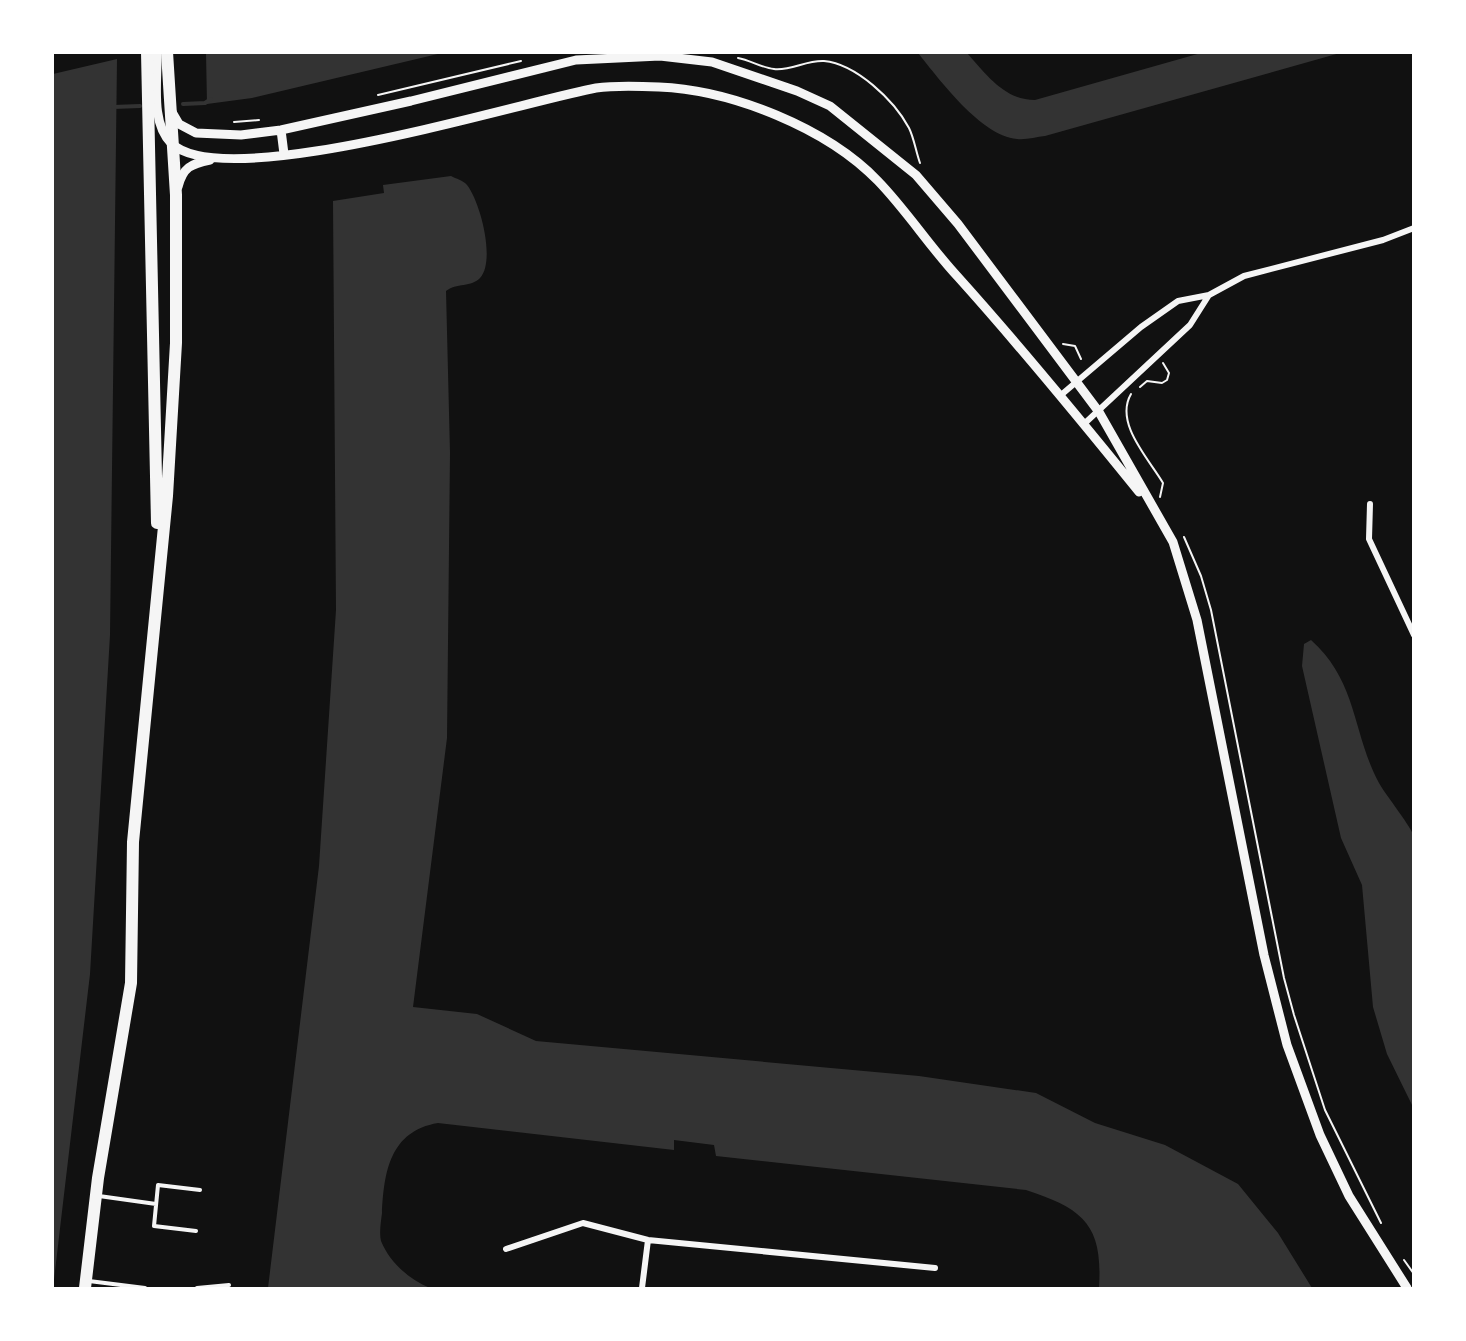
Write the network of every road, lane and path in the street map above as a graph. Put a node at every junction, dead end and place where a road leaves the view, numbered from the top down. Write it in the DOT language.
graph roads {
  1 [pos="147,52"];
  2 [pos="157,52"];
  3 [pos="167,52"];
  4 [pos="532,58"];
  5 [pos="374,97"];
  6 [pos="172,112"];
  7 [pos="270,119"];
  8 [pos="223,122"];
  9 [pos="281,130"];
  10 [pos="172,144"];
  11 [pos="284,154"];
  12 [pos="224,157"];
  13 [pos="176,195"];
  14 [pos="1413,228"];
  15 [pos="1209,295"];
  16 [pos="1157,357"];
  17 [pos="1075,382"];
  18 [pos="1139,387"];
  19 [pos="1131,394"];
  20 [pos="1061,395"];
  21 [pos="1098,412"];
  22 [pos="1084,424"];
  23 [pos="1370,504"];
  24 [pos="1156,513"];
  25 [pos="1178,532"];
  26 [pos="159,560"];
  27 [pos="1413,635"];
  28 [pos="200,1190"];
  29 [pos="96,1195"];
  30 [pos="156,1204"];
  31 [pos="196,1231"];
  32 [pos="1386,1232"];
  33 [pos="648,1240"];
  34 [pos="507,1249"];
  35 [pos="1402,1257"];
  36 [pos="935,1268"];
  37 [pos="1413,1274"];
  38 [pos="85,1285"];
  39 [pos="229,1285"];
  40 [pos="145,1288"];
  41 [pos="197,1288"];
  42 [pos="642,1288"];
  43 [pos="1407,1288"];
  1 -- 26 [label="main road"];
  2 -- 10 [label="street"];
  3 -- 6 [label="main road"];
  4 -- 5 [label="path"];
  6 -- 9 [label="street"];
  6 -- 10 [label="main road"];
  7 -- 8 [label="path"];
  9 -- 11 [label="street"];
  9 -- 17 [label="street"];
  10 -- 12 [label="street"];
  10 -- 13 [label="main road"];
  11 -- 12 [label="street"];
  11 -- 20 [label="street"];
  12 -- 13 [label="street"];
  13 -- 26 [label="main road"];
  14 -- 15 [label="street"];
  15 -- 16 [label="street"];
  15 -- 17 [label="street"];
  16 -- 18 [label="path"];
  16 -- 21 [label="street"];
  17 -- 20 [label="street"];
  17 -- 21 [label="street"];
  19 -- 24 [label="path"];
  20 -- 22 [label="street"];
  21 -- 22 [label="street"];
  21 -- 24 [label="street"];
  22 -- 24 [label="street"];
  23 -- 27 [label="street"];
  24 -- 43 [label="street"];
  25 -- 32 [label="path"];
  26 -- 29 [label="main road"];
  28 -- 30 [label="lane"];
  29 -- 30 [label="lane"];
  29 -- 38 [label="main road"];
  30 -- 31 [label="lane"];
  33 -- 34 [label="street"];
  33 -- 36 [label="street"];
  33 -- 42 [label="street"];
  35 -- 37 [label="path"];
  38 -- 40 [label="lane"];
  39 -- 41 [label="lane"];
}
